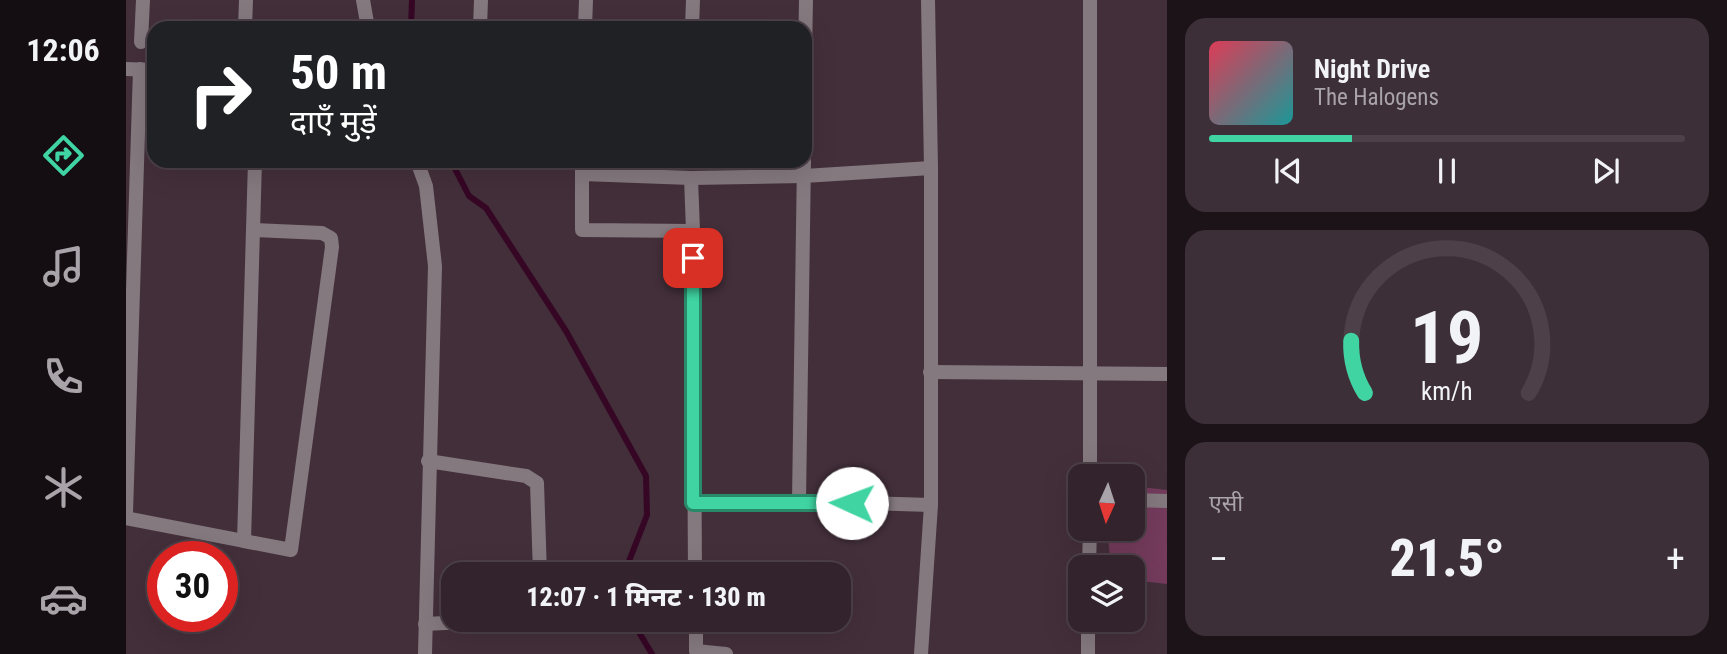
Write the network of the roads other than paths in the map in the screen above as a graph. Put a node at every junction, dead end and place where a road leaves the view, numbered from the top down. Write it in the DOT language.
graph roads {
  1 [pos="143,0"];
  2 [pos="246,0"];
  3 [pos="363,0"];
  4 [pos="481,0"];
  5 [pos="586,0"];
  6 [pos="693,0"];
  7 [pos="806,0"];
  8 [pos="928,0"];
  9 [pos="1090,0"];
  10 [pos="245,21"];
  11 [pos="367,21"];
  12 [pos="480,21"];
  13 [pos="585,21"];
  14 [pos="692,21"];
  15 [pos="806,21"];
  16 [pos="141,42"];
  17 [pos="140,69"];
  18 [pos="255,168"];
  19 [pos="420,168"];
  20 [pos="582,168"];
  21 [pos="592,168"];
  22 [pos="804,168"];
  23 [pos="931,168"];
  24 [pos="804,176"];
  25 [pos="691,178"];
  26 [pos="253,230"];
  27 [pos="693,231"];
  28 [pos="930,372"];
  29 [pos="1091,374"];
  30 [pos="1167,374"];
  31 [pos="428,461"];
  32 [pos="1090,464"];
  33 [pos="1145,500"];
  34 [pos="799,501"];
  35 [pos="1167,501"];
  36 [pos="693,503"];
  37 [pos="931,505"];
  38 [pos="126,513"];
  39 [pos="126,518"];
  40 [pos="244,541"];
  41 [pos="540,562"];
  42 [pos="695,562"];
  43 [pos="441,623"];
  44 [pos="425,624"];
  45 [pos="696,632"];
  46 [pos="1088,632"];
  47 [pos="425,654"];
  48 [pos="726,654"];
  49 [pos="921,654"];
  50 [pos="1088,654"];
  1 -- 16 [label="street"];
  2 -- 10 [label="street"];
  3 -- 11 [label="street"];
  4 -- 12 [label="street"];
  5 -- 13 [label="street"];
  6 -- 14 [label="street"];
  7 -- 15 [label="street"];
  8 -- 23 [label="street"];
  9 -- 29 [label="street"];
  17 -- 38 [label="street"];
  18 -- 26 [label="street"];
  19 -- 31 [label="street"];
  20 -- 27 [label="street"];
  21 -- 25 [label="street"];
  22 -- 24 [label="street"];
  23 -- 24 [label="street"];
  23 -- 28 [label="street"];
  24 -- 25 [label="street"];
  24 -- 34 [label="street"];
  25 -- 27 [label="street"];
  26 -- 40 [label="street"];
  26 -- 40 [label="street"];
  27 -- 36 [label="street"];
  28 -- 29 [label="street"];
  28 -- 37 [label="street"];
  29 -- 30 [label="street"];
  29 -- 32 [label="street"];
  31 -- 41 [label="street"];
  31 -- 44 [label="street"];
  33 -- 35 [label="street"];
  34 -- 36 [label="street"];
  34 -- 37 [label="street"];
  36 -- 42 [label="street"];
  37 -- 49 [label="street"];
  39 -- 40 [label="street"];
  43 -- 44 [label="street"];
  44 -- 47 [label="street"];
  45 -- 48 [label="street"];
  46 -- 50 [label="street"];
}
